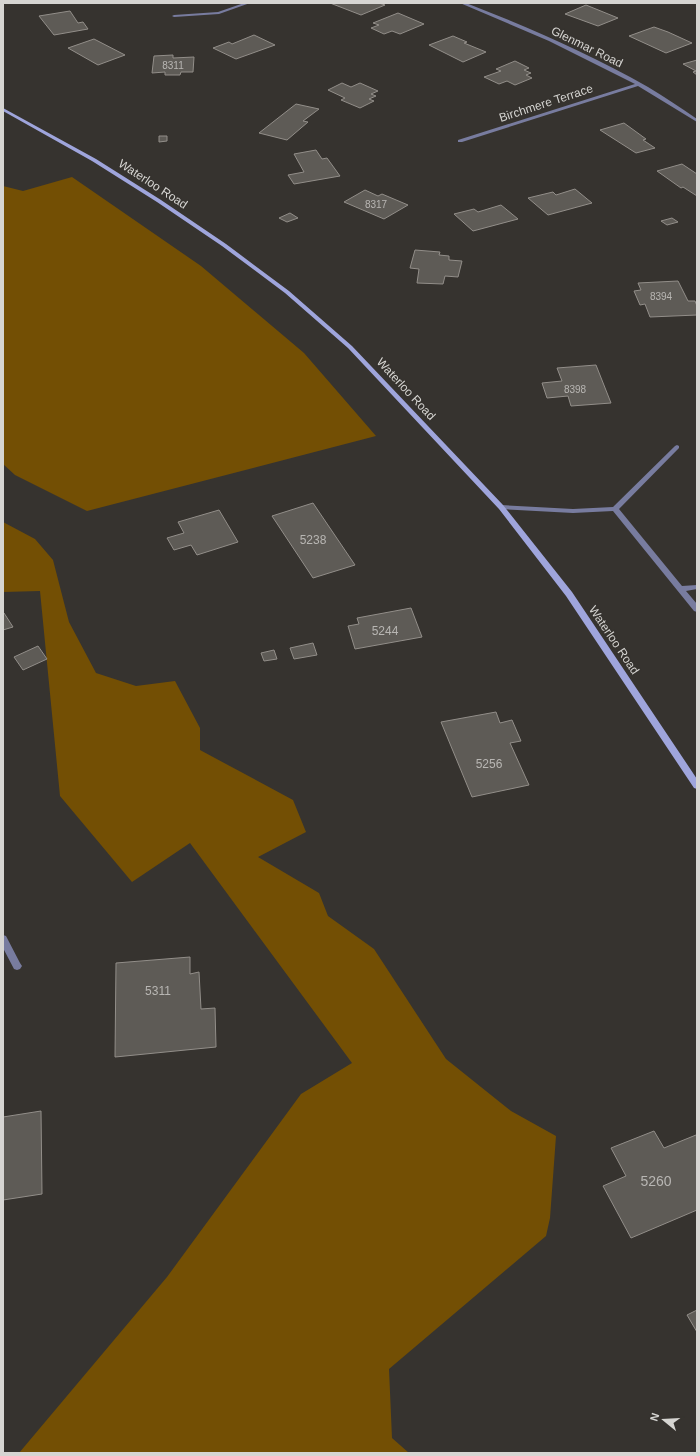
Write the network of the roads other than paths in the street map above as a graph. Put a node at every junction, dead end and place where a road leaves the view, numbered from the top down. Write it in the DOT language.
graph roads {
  1 [pos="248,3"];
  2 [pos="462,3"];
  3 [pos="174,16"];
  4 [pos="639,84"];
  5 [pos="3,109"];
  6 [pos="697,120"];
  7 [pos="460,141"];
  8 [pos="677,447"];
  9 [pos="501,507"];
  10 [pos="615,509"];
  11 [pos="697,587"];
  12 [pos="681,589"];
  13 [pos="697,609"];
  14 [pos="697,786"];
  15 [pos="3,939"];
  16 [pos="18,966"];
  1 -- 3 [label="street"];
  2 -- 4 [label="street, Glenmar Road"];
  4 -- 6 [label="street, Glenmar Road"];
  4 -- 7 [label="street, Birchmere Terrace"];
  5 -- 9 [label="main road, Waterloo Road"];
  8 -- 10 [label="street"];
  9 -- 10 [label="street"];
  9 -- 14 [label="main road, Waterloo Road"];
  10 -- 12 [label="street"];
  11 -- 12 [label="street"];
  12 -- 13 [label="street"];
  15 -- 16 [label="street"];
}
